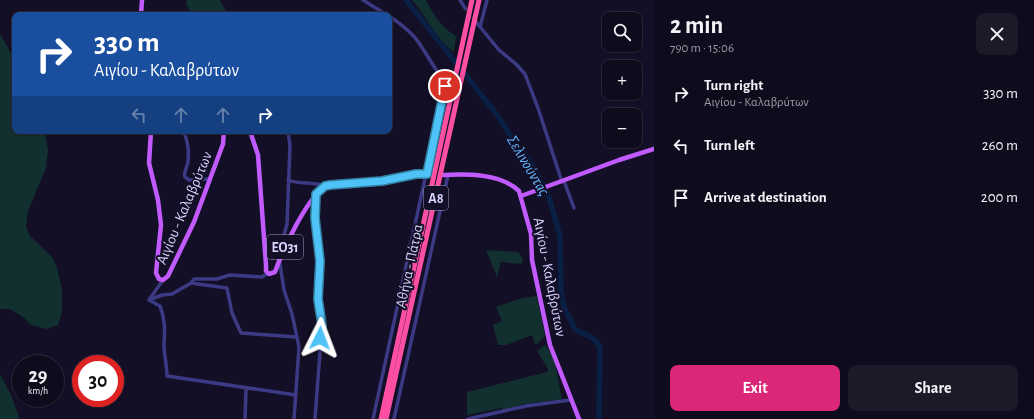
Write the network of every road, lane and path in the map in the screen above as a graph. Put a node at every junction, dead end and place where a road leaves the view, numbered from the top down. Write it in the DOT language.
graph roads {
  1 [pos="142,0"];
  2 [pos="364,0"];
  3 [pos="460,0"];
  4 [pos="472,0"];
  5 [pos="479,0"];
  6 [pos="487,0"];
  7 [pos="465,8"];
  8 [pos="141,12"];
  9 [pos="382,12"];
  10 [pos="392,18"];
  11 [pos="476,22"];
  12 [pos="480,27"];
  13 [pos="151,134"];
  14 [pos="184,134"];
  15 [pos="224,134"];
  16 [pos="251,134"];
  17 [pos="288,134"];
  18 [pos="654,150"];
  19 [pos="429,174"];
  20 [pos="445,175"];
  21 [pos="210,179"];
  22 [pos="288,180"];
  23 [pos="563,181"];
  24 [pos="325,186"];
  25 [pos="316,194"];
  26 [pos="521,196"];
  27 [pos="574,208"];
  28 [pos="280,258"];
  29 [pos="268,273"];
  30 [pos="163,280"];
  31 [pos="191,284"];
  32 [pos="421,296"];
  33 [pos="416,297"];
  34 [pos="399,299"];
  35 [pos="404,299"];
  36 [pos="149,300"];
  37 [pos="297,336"];
  38 [pos="246,388"];
  39 [pos="296,395"];
  40 [pos="570,400"];
  41 [pos="387,417"];
  42 [pos="245,419"];
  43 [pos="294,419"];
  44 [pos="315,419"];
  45 [pos="373,419"];
  46 [pos="381,419"];
  47 [pos="394,419"];
  48 [pos="468,419"];
  49 [pos="579,419"];
  1 -- 8 [label="main road"];
  2 -- 9 [label="street"];
  3 -- 7 [label="street"];
  4 -- 46 [label="highway, Αθήνα - Πάτρα / Α8"];
  5 -- 41 [label="highway, Αθήνα - Πάτρα / Α8"];
  6 -- 12 [label="street"];
  10 -- 19 [label="street"];
  11 -- 12 [label="street"];
  12 -- 23 [label="street"];
  13 -- 30 [label="main road, Αιγίου - Καλαβρύτων"];
  14 -- 21 [label="street"];
  15 -- 21 [label="main road, Αιγίου - Καλαβρύτων"];
  16 -- 29 [label="main road, ΕΟ31"];
  17 -- 22 [label="street"];
  18 -- 23 [label="main road"];
  19 -- 24 [label="main road"];
  19 -- 34 [label="street"];
  20 -- 26 [label="main road"];
  20 -- 32 [label="street"];
  21 -- 30 [label="main road, Αιγίου - Καλαβρύτων"];
  22 -- 24 [label="street"];
  22 -- 28 [label="street"];
  23 -- 26 [label="main road"];
  23 -- 27 [label="street"];
  24 -- 25 [label="main road, ΕΟ31"];
  25 -- 28 [label="main road, ΕΟ31"];
  25 -- 44 [label="street"];
  26 -- 40 [label="main road, Αιγίου - Καλαβρύτων"];
  28 -- 29 [label="main road, ΕΟ31"];
  28 -- 37 [label="street"];
  29 -- 31 [label="street"];
  30 -- 36 [label="street"];
  31 -- 36 [label="street"];
  31 -- 37 [label="street"];
  32 -- 33 [label="street"];
  32 -- 47 [label="street"];
  34 -- 35 [label="street"];
  34 -- 45 [label="street"];
  36 -- 38 [label="street"];
  37 -- 39 [label="street"];
  38 -- 39 [label="street"];
  38 -- 42 [label="street"];
  39 -- 43 [label="street"];
  40 -- 48 [label="street"];
  40 -- 49 [label="main road, Αιγίου - Καλαβρύτων"];
}
